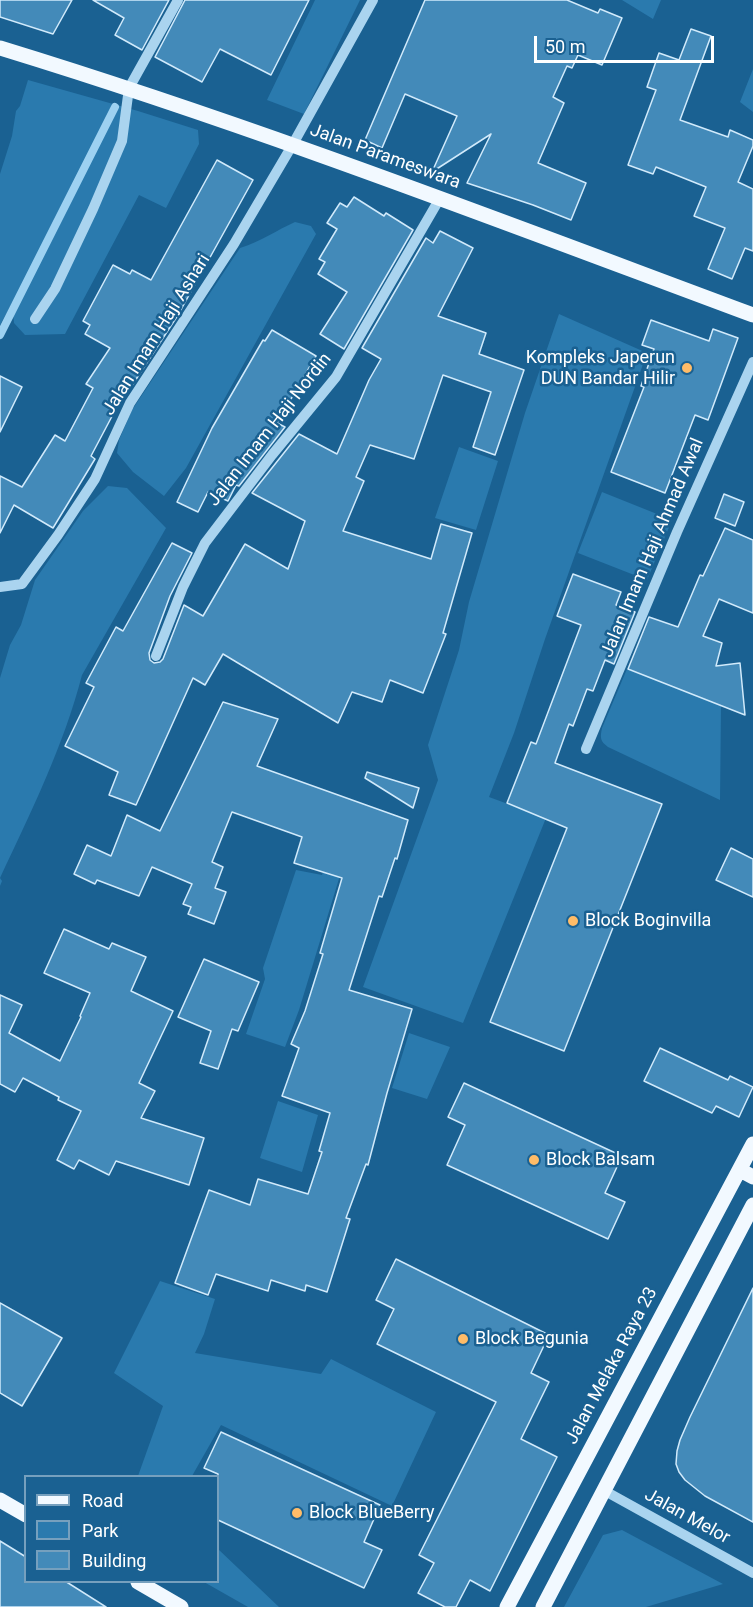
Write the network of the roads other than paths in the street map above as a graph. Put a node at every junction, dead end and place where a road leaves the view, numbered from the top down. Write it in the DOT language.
graph roads {
  1 [pos="178,0"];
  2 [pos="373,0"];
  3 [pos="0,48"];
  4 [pos="129,88"];
  5 [pos="293,144"];
  6 [pos="440,198"];
  7 [pos="753,315"];
  8 [pos="35,319"];
  9 [pos="753,362"];
  10 [pos="0,587"];
  11 [pos="156,656"];
  12 [pos="586,748"];
  13 [pos="753,1144"];
  14 [pos="746,1174"];
  15 [pos="753,1205"];
  16 [pos="605,1491"];
  17 [pos="0,1500"];
  18 [pos="24,1514"];
  19 [pos="753,1573"];
  20 [pos="141,1583"];
  21 [pos="181,1607"];
  22 [pos="507,1607"];
  23 [pos="543,1607"];
  1 -- 4 [label="street"];
  2 -- 5 [label="street, Jalan Imam Haji Ashari"];
  3 -- 4 [label="main road, Jalan Parameswara"];
  4 -- 5 [label="main road, Jalan Parameswara"];
  4 -- 8 [label="street"];
  5 -- 6 [label="main road, Jalan Parameswara"];
  5 -- 10 [label="street, Jalan Imam Haji Ashari"];
  6 -- 7 [label="main road, Jalan Parameswara"];
  6 -- 11 [label="street, Jalan Imam Haji Nordin"];
  9 -- 12 [label="street, Jalan Imam Haji Ahmad Awal"];
  13 -- 14 [label="main road, Jalan Melaka Raya 23"];
  14 -- 22 [label="main road, Jalan Melaka Raya 23"];
  15 -- 16 [label="main road"];
  16 -- 19 [label="street, Jalan Melor"];
  16 -- 23 [label="main road"];
  17 -- 18 [label="main road"];
  20 -- 21 [label="main road"];
}
